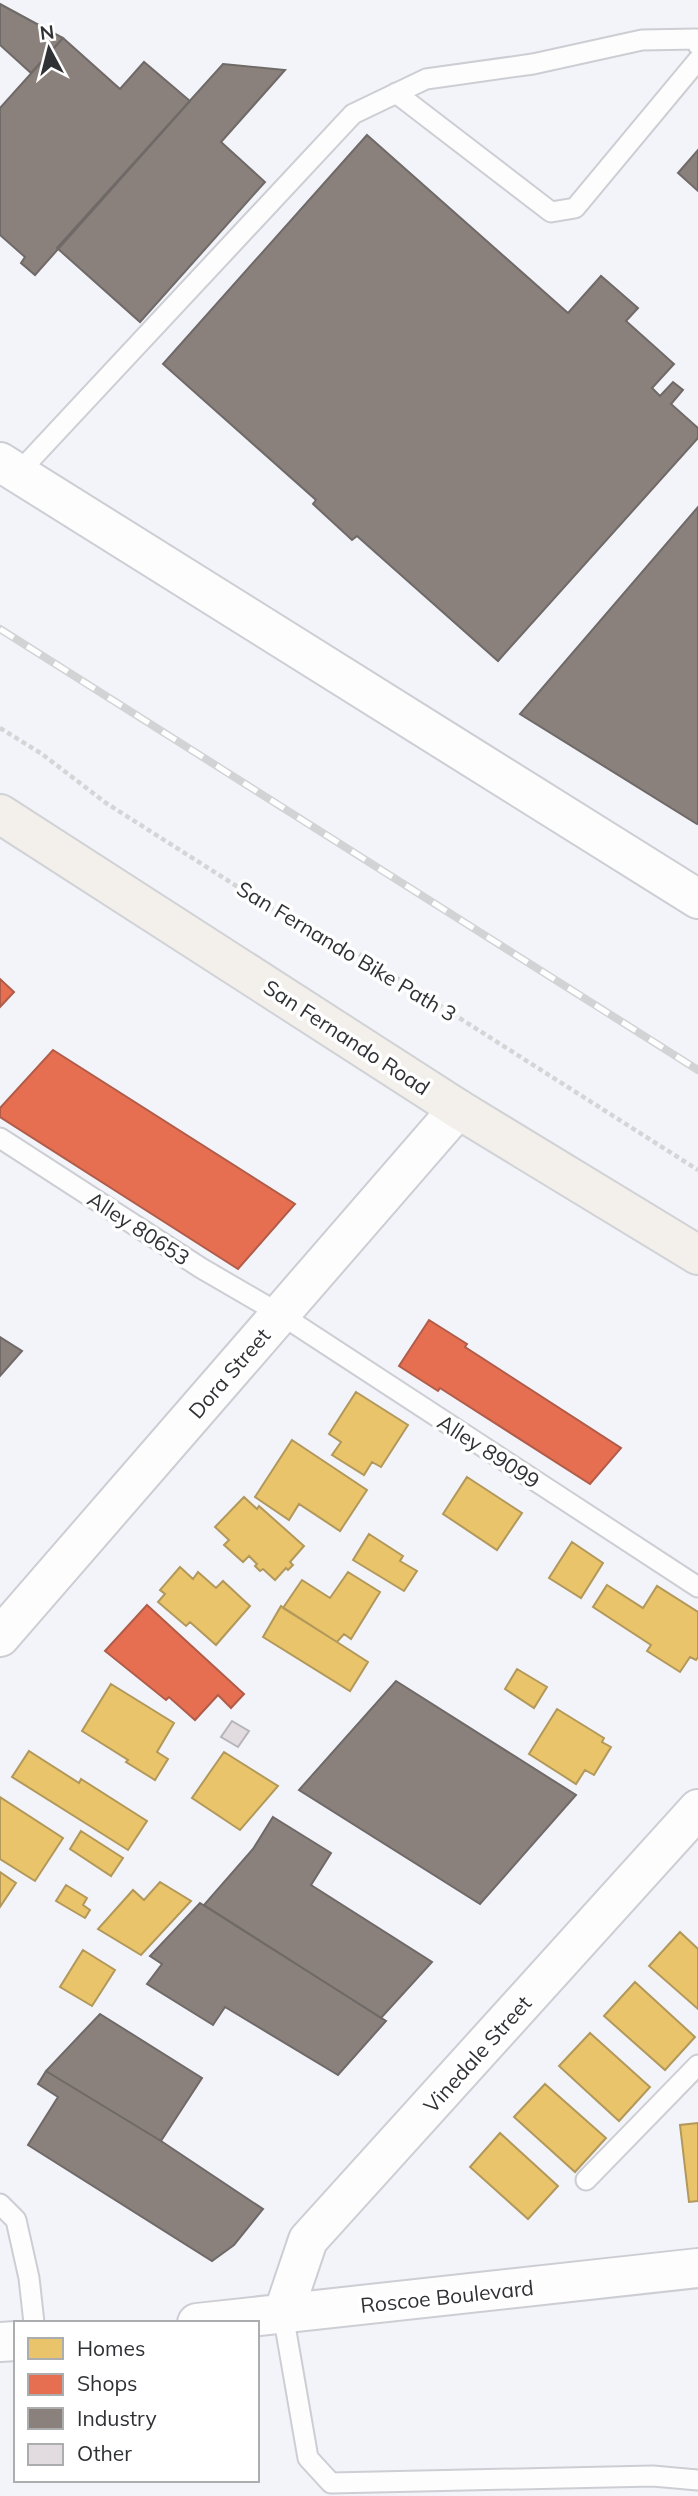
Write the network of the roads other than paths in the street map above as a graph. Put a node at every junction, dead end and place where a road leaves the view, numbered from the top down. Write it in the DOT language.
graph roads {
  1 [pos="698,45"];
  2 [pos="698,60"];
  3 [pos="396,93"];
  4 [pos="9,468"];
  5 [pos="0,814"];
  6 [pos="698,899"];
  7 [pos="458,1109"];
  8 [pos="0,1138"];
  9 [pos="698,1255"];
  10 [pos="280,1314"];
  11 [pos="698,1587"];
  12 [pos="0,1637"];
  13 [pos="698,1809"];
  14 [pos="698,2065"];
  15 [pos="586,2180"];
  16 [pos="0,2204"];
  17 [pos="698,2268"];
  18 [pos="282,2314"];
  19 [pos="34,2321"];
  20 [pos="216,2321"];
  21 [pos="698,2480"];
  1 -- 3 [label="lane"];
  2 -- 3 [label="lane"];
  3 -- 4 [label="lane"];
  4 -- 6 [label="street"];
  5 -- 7 [label="main road, San Fernando Road"];
  7 -- 9 [label="main road, San Fernando Road"];
  7 -- 10 [label="street, Dora Street"];
  8 -- 10 [label="lane, Alley 80653"];
  10 -- 11 [label="lane, Alley 89099"];
  10 -- 12 [label="street, Dora Street"];
  13 -- 18 [label="street, Vinedale Street"];
  14 -- 15 [label="lane"];
  16 -- 19 [label="lane"];
  17 -- 18 [label="street, Roscoe Boulevard"];
  18 -- 20 [label="street, Roscoe Boulevard"];
  18 -- 21 [label="lane"];
}
